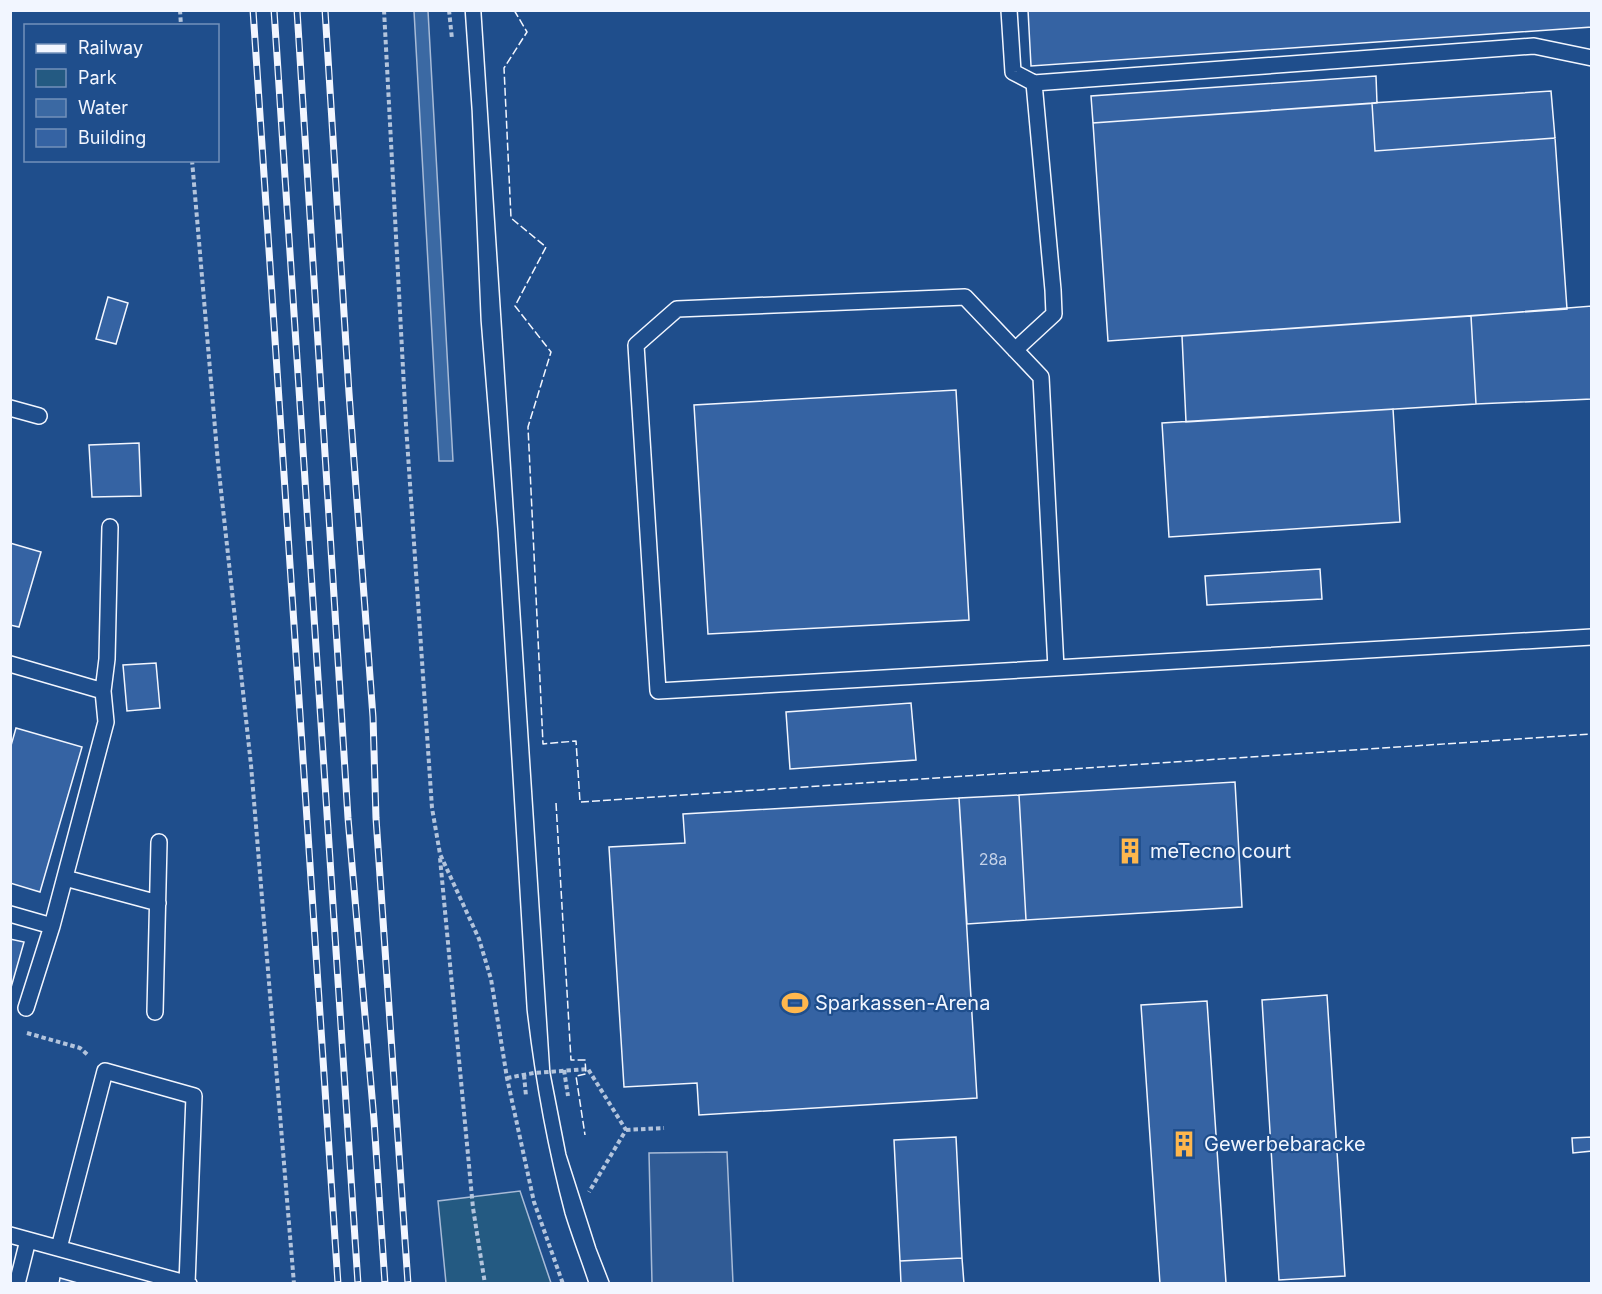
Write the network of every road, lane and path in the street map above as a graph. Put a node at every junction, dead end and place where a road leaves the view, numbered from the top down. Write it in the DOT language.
graph roads {
  1 [pos="384,10"];
  2 [pos="449,10"];
  3 [pos="1009,10"];
  4 [pos="452,39"];
  5 [pos="1592,58"];
  6 [pos="1034,83"];
  7 [pos="192,162"];
  8 [pos="1015,350"];
  9 [pos="10,408"];
  10 [pos="39,416"];
  11 [pos="110,527"];
  12 [pos="1592,637"];
  13 [pos="10,664"];
  14 [pos="1056,668"];
  15 [pos="103,691"];
  16 [pos="159,842"];
  17 [pos="440,854"];
  18 [pos="65,878"];
  19 [pos="158,903"];
  20 [pos="10,914"];
  21 [pos="52,926"];
  22 [pos="27,1008"];
  23 [pos="155,1012"];
  24 [pos="20,1031"];
  25 [pos="80,1048"];
  26 [pos="564,1070"];
  27 [pos="524,1075"];
  28 [pos="507,1078"];
  29 [pos="526,1096"];
  30 [pos="567,1096"];
  31 [pos="664,1128"];
  32 [pos="626,1130"];
  33 [pos="589,1192"];
  34 [pos="10,1235"];
  35 [pos="28,1240"];
  36 [pos="59,1248"];
  37 [pos="188,1283"];
  38 [pos="17,1284"];
  39 [pos="294,1284"];
  40 [pos="485,1284"];
  41 [pos="563,1284"];
  1 -- 17 [label="path"];
  2 -- 4 [label="path"];
  3 -- 6 [label="lane"];
  5 -- 6 [label="lane"];
  6 -- 8 [label="lane"];
  7 -- 39 [label="path"];
  8 -- 14 [label="lane"];
  8 -- 14 [label="lane"];
  9 -- 10 [label="lane"];
  11 -- 15 [label="lane"];
  12 -- 14 [label="lane"];
  13 -- 15 [label="lane"];
  15 -- 18 [label="lane"];
  16 -- 19 [label="lane"];
  17 -- 28 [label="path"];
  17 -- 40 [label="path"];
  18 -- 19 [label="lane"];
  18 -- 21 [label="lane"];
  19 -- 23 [label="lane"];
  20 -- 21 [label="lane"];
  21 -- 22 [label="lane"];
  24 -- 25 [label="path"];
  26 -- 27 [label="path"];
  26 -- 30 [label="path"];
  26 -- 32 [label="path"];
  27 -- 28 [label="path"];
  27 -- 29 [label="path"];
  28 -- 41 [label="path"];
  31 -- 32 [label="path"];
  32 -- 33 [label="path"];
  34 -- 35 [label="lane"];
  35 -- 36 [label="lane"];
  35 -- 38 [label="lane"];
  36 -- 37 [label="lane"];
  36 -- 37 [label="lane"];
}
